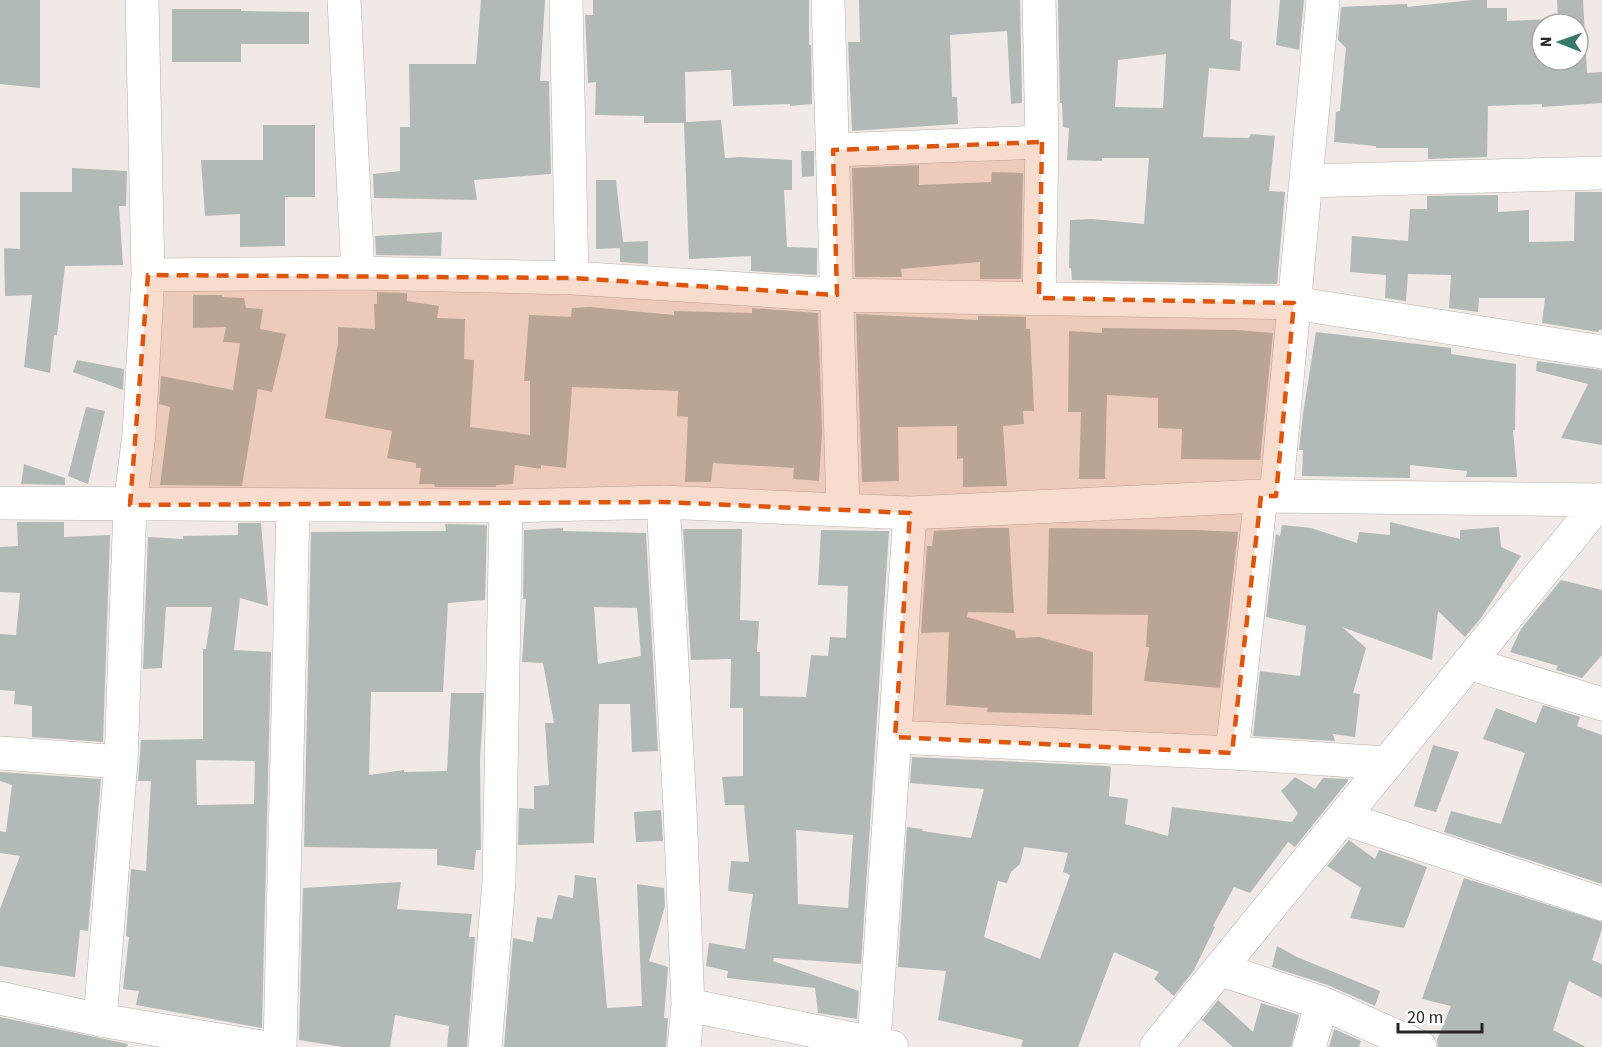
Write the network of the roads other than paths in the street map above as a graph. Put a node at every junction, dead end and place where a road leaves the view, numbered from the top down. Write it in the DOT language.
graph roads {
  1 [pos="142,0"];
  2 [pos="344,0"];
  3 [pos="566,0"];
  4 [pos="828,0"];
  5 [pos="1039,0"];
  6 [pos="1323,0"];
  7 [pos="1042,142"];
  8 [pos="833,150"];
  9 [pos="1602,172"];
  10 [pos="1306,181"];
  11 [pos="358,273"];
  12 [pos="148,275"];
  13 [pos="572,278"];
  14 [pos="837,295"];
  15 [pos="1039,298"];
  16 [pos="1294,303"];
  17 [pos="1602,352"];
  18 [pos="1268,496"];
  19 [pos="1601,500"];
  20 [pos="663,502"];
  21 [pos="0,503"];
  22 [pos="130,506"];
  23 [pos="293,506"];
  24 [pos="506,506"];
  25 [pos="843,510"];
  26 [pos="910,513"];
  27 [pos="1468,663"];
  28 [pos="1602,704"];
  29 [pos="895,737"];
  30 [pos="0,753"];
  31 [pos="1232,753"];
  32 [pos="121,762"];
  33 [pos="1386,763"];
  34 [pos="1342,818"];
  35 [pos="1602,904"];
  36 [pos="1219,969"];
  37 [pos="0,998"];
  38 [pos="1322,1003"];
  39 [pos="688,1005"];
  40 [pos="100,1020"];
  41 [pos="883,1045"];
  42 [pos="261,1047"];
  43 [pos="280,1047"];
  44 [pos="484,1047"];
  45 [pos="684,1047"];
  46 [pos="1156,1047"];
  47 [pos="1309,1047"];
  48 [pos="1420,1047"];
  1 -- 12 [label="street"];
  2 -- 11 [label="street"];
  3 -- 13 [label="street"];
  4 -- 8 [label="street"];
  5 -- 7 [label="street"];
  6 -- 10 [label="street"];
  7 -- 8 [label="street"];
  7 -- 15 [label="street"];
  8 -- 14 [label="street"];
  9 -- 10 [label="street"];
  10 -- 16 [label="street"];
  11 -- 12 [label="street"];
  11 -- 13 [label="street"];
  12 -- 22 [label="street"];
  13 -- 14 [label="street"];
  14 -- 15 [label="street"];
  14 -- 25 [label="street"];
  15 -- 16 [label="street"];
  16 -- 17 [label="street"];
  16 -- 18 [label="street"];
  18 -- 19 [label="street"];
  18 -- 26 [label="street"];
  18 -- 31 [label="street"];
  19 -- 27 [label="street"];
  20 -- 24 [label="street"];
  20 -- 25 [label="street"];
  20 -- 39 [label="street"];
  21 -- 22 [label="street"];
  22 -- 23 [label="street"];
  22 -- 32 [label="street"];
  23 -- 24 [label="street"];
  23 -- 43 [label="street"];
  24 -- 44 [label="street"];
  25 -- 26 [label="street"];
  26 -- 29 [label="street"];
  27 -- 28 [label="street"];
  27 -- 33 [label="street"];
  29 -- 31 [label="street"];
  29 -- 41 [label="street"];
  30 -- 32 [label="street"];
  31 -- 33 [label="street"];
  32 -- 40 [label="street"];
  33 -- 34 [label="street"];
  34 -- 35 [label="street"];
  34 -- 36 [label="street"];
  36 -- 38 [label="street"];
  36 -- 46 [label="street"];
  37 -- 40 [label="street"];
  38 -- 47 [label="street"];
  38 -- 48 [label="street"];
  39 -- 41 [label="street"];
  39 -- 45 [label="street"];
  40 -- 42 [label="street"];
}
